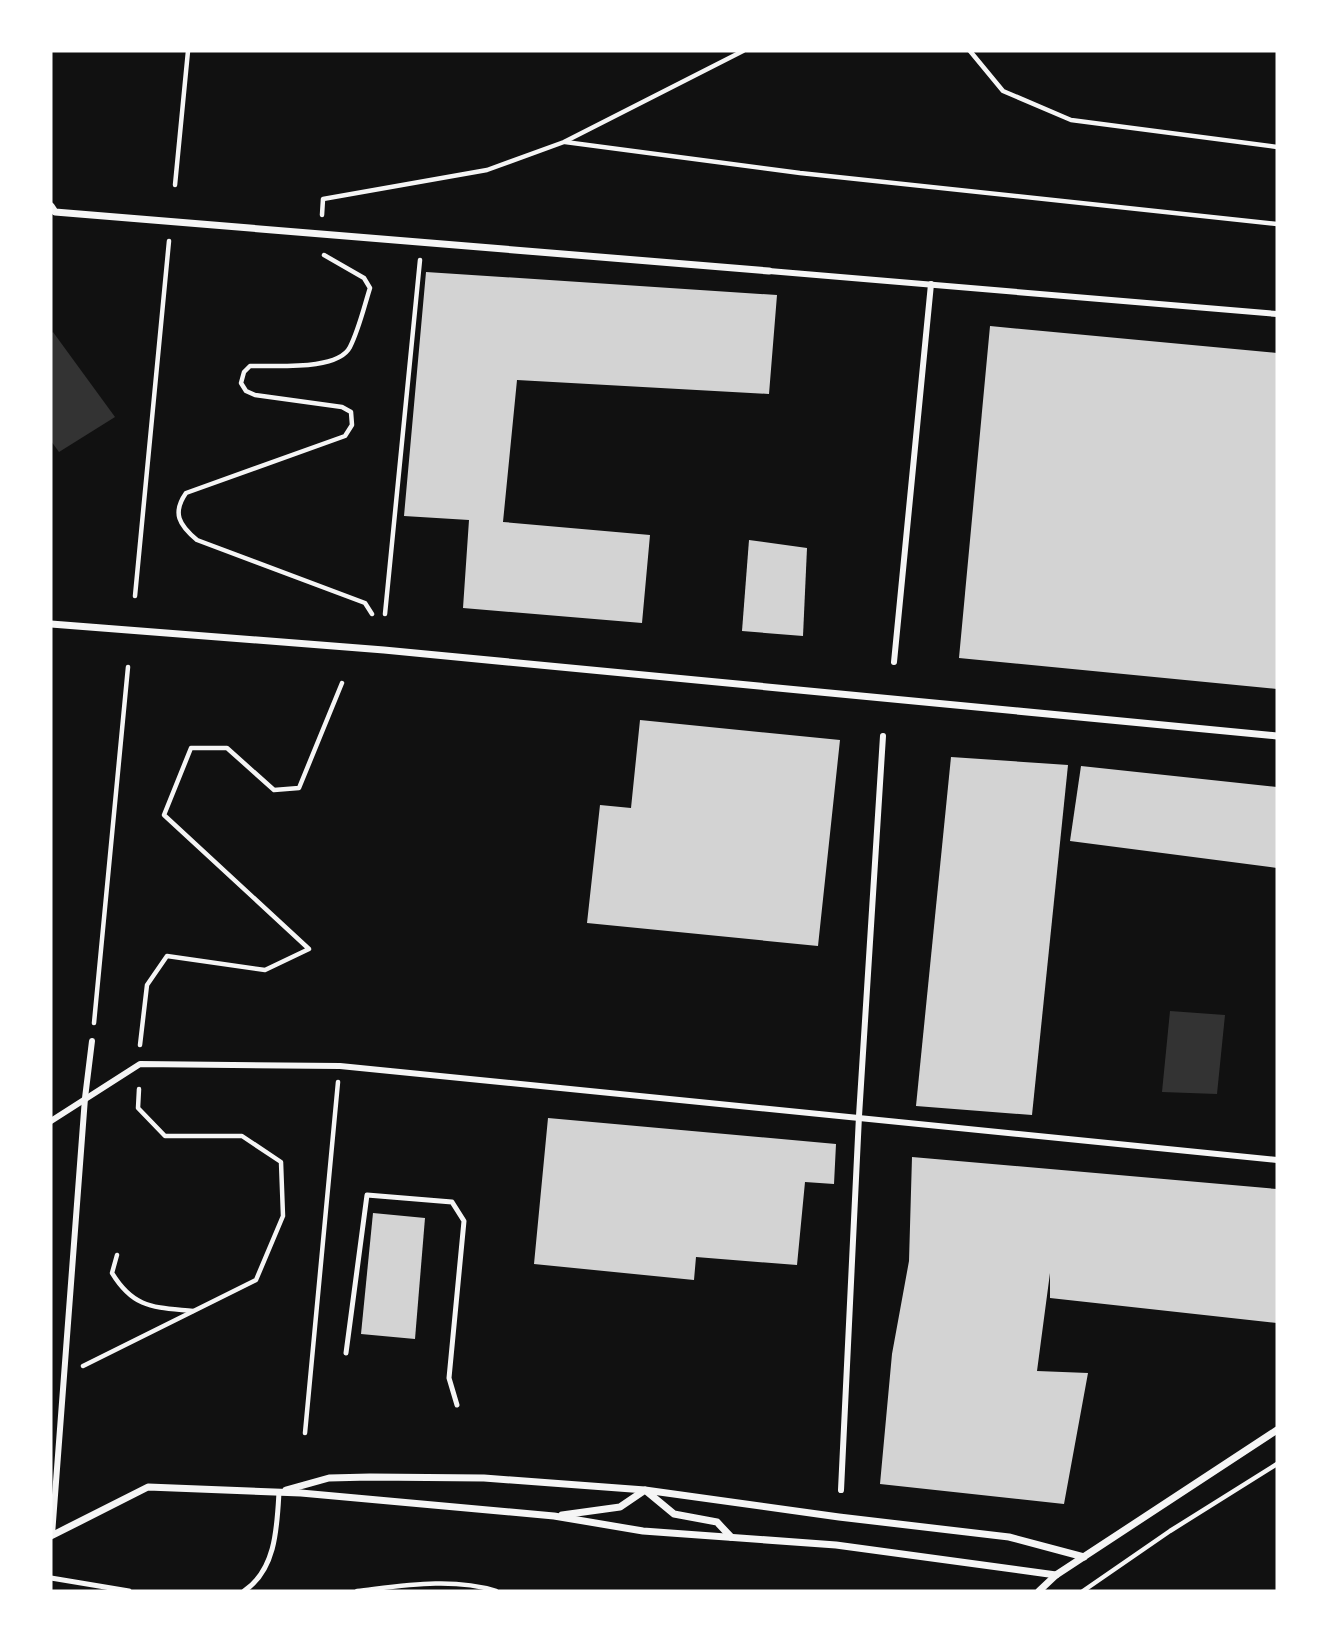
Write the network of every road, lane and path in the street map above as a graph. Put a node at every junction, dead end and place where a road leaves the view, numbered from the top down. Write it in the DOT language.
graph roads {
  1 [pos="188,51"];
  2 [pos="743,51"];
  3 [pos="970,51"];
  4 [pos="564,142"];
  5 [pos="1277,147"];
  6 [pos="175,185"];
  7 [pos="323,199"];
  8 [pos="51,206"];
  9 [pos="1277,224"];
  10 [pos="170,236"];
  11 [pos="317,251"];
  12 [pos="420,259"];
  13 [pos="769,271"];
  14 [pos="931,284"];
  15 [pos="1277,314"];
  16 [pos="135,596"];
  17 [pos="372,614"];
  18 [pos="385,614"];
  19 [pos="51,624"];
  20 [pos="894,662"];
  21 [pos="128,667"];
  22 [pos="342,682"];
  23 [pos="883,736"];
  24 [pos="1277,737"];
  25 [pos="92,1041"];
  26 [pos="140,1064"];
  27 [pos="340,1066"];
  28 [pos="85,1098"];
  29 [pos="859,1116"];
  30 [pos="51,1121"];
  31 [pos="1277,1160"];
  32 [pos="117,1255"];
  33 [pos="194,1311"];
  34 [pos="346,1353"];
  35 [pos="65,1375"];
  36 [pos="457,1405"];
  37 [pos="1277,1430"];
  38 [pos="305,1433"];
  39 [pos="1277,1464"];
  40 [pos="645,1490"];
  41 [pos="841,1490"];
  42 [pos="279,1492"];
  43 [pos="554,1516"];
  44 [pos="51,1536"];
  45 [pos="732,1538"];
  46 [pos="1084,1557"];
  47 [pos="1056,1575"];
  48 [pos="51,1578"];
  49 [pos="128,1591"];
  50 [pos="244,1591"];
  51 [pos="357,1591"];
  52 [pos="496,1591"];
  53 [pos="1039,1591"];
  54 [pos="1083,1591"];
  1 -- 6 [label="path"];
  2 -- 4 [label="path"];
  3 -- 5 [label="path"];
  4 -- 7 [label="path"];
  4 -- 9 [label="path"];
  8 -- 13 [label="street"];
  10 -- 16 [label="path"];
  11 -- 17 [label="path"];
  12 -- 18 [label="path"];
  13 -- 14 [label="street"];
  14 -- 15 [label="street"];
  14 -- 20 [label="street"];
  19 -- 24 [label="street"];
  21 -- 25 [label="path"];
  22 -- 26 [label="path"];
  23 -- 29 [label="street"];
  25 -- 28 [label="street"];
  26 -- 27 [label="street"];
  26 -- 28 [label="street"];
  26 -- 33 [label="path"];
  27 -- 29 [label="street"];
  27 -- 38 [label="path"];
  28 -- 30 [label="street"];
  28 -- 35 [label="street"];
  29 -- 31 [label="street"];
  29 -- 41 [label="street"];
  32 -- 33 [label="path"];
  33 -- 35 [label="path"];
  34 -- 36 [label="lane"];
  35 -- 44 [label="street"];
  37 -- 46 [label="street"];
  39 -- 54 [label="path"];
  40 -- 42 [label="street"];
  40 -- 43 [label="street"];
  40 -- 45 [label="street"];
  40 -- 46 [label="street"];
  42 -- 43 [label="street"];
  42 -- 44 [label="street"];
  42 -- 50 [label="lane"];
  43 -- 45 [label="street"];
  45 -- 47 [label="street"];
  46 -- 47 [label="street"];
  47 -- 53 [label="street"];
  48 -- 49 [label="lane"];
  51 -- 52 [label="path"];
}
